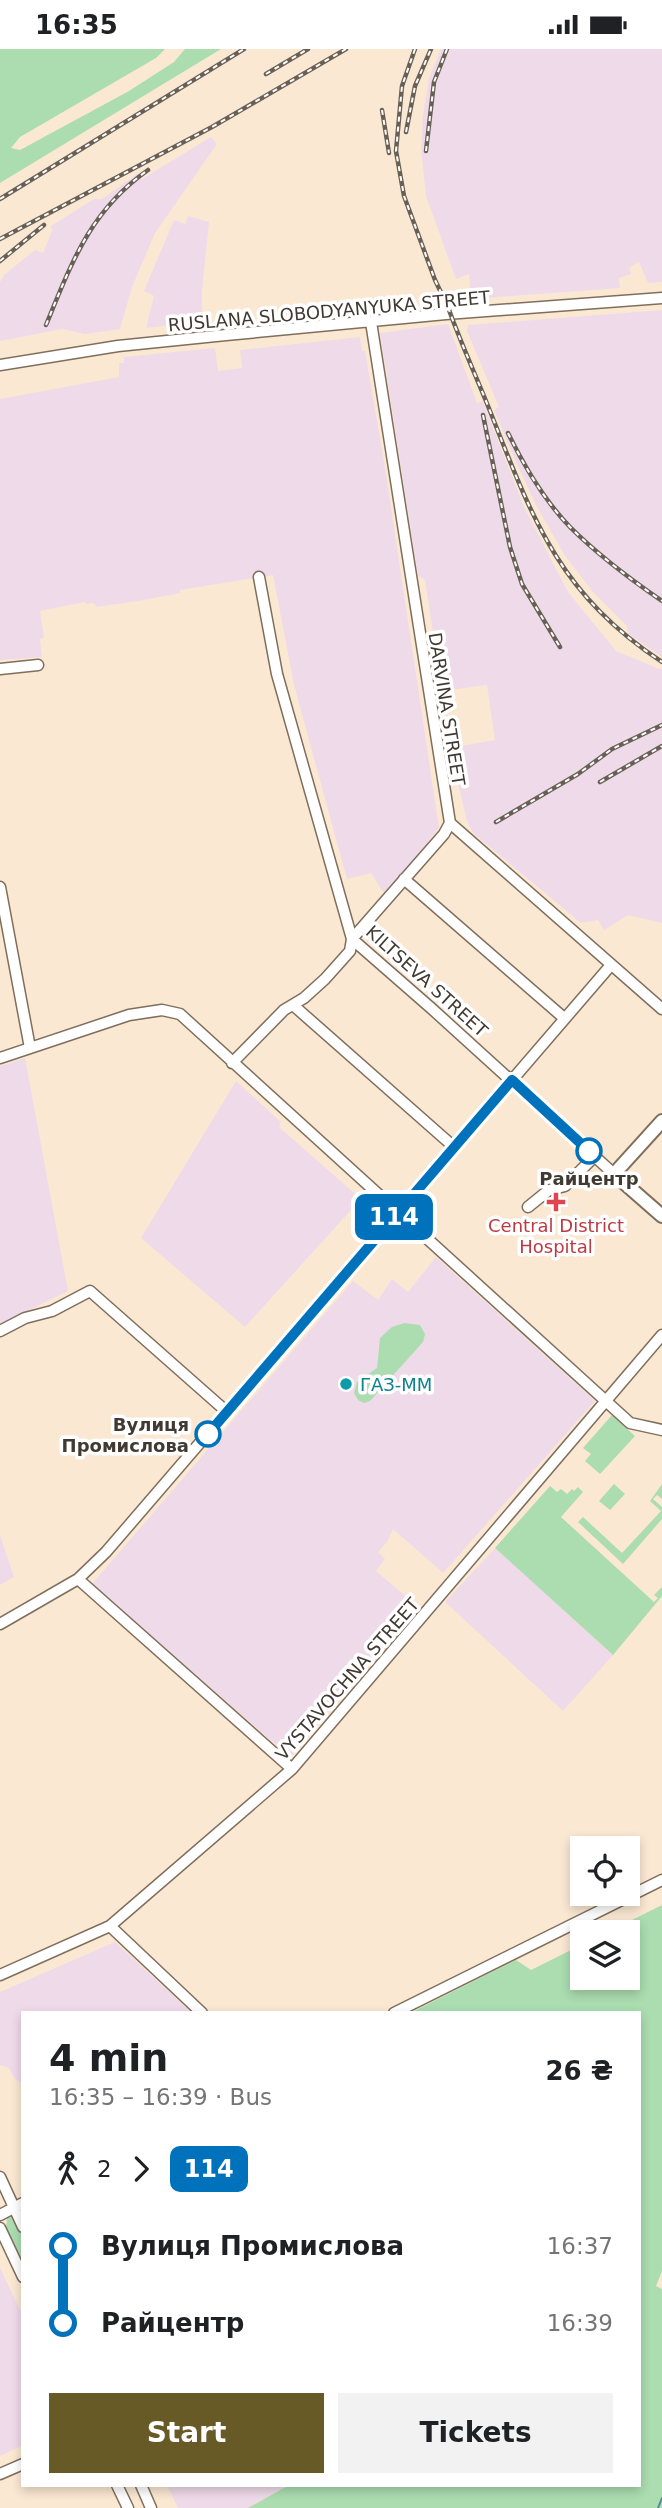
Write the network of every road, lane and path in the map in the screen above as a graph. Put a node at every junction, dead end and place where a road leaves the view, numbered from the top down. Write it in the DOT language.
graph roads {
  1 [pos="662,298"];
  2 [pos="371,322"];
  3 [pos="0,365"];
  4 [pos="259,577"];
  5 [pos="38,665"];
  6 [pos="0,669"];
  7 [pos="450,823"];
  8 [pos="404,879"];
  9 [pos="0,887"];
  10 [pos="352,939"];
  11 [pos="611,965"];
  12 [pos="293,1005"];
  13 [pos="662,1009"];
  14 [pos="564,1018"];
  15 [pos="30,1048"];
  16 [pos="0,1058"];
  17 [pos="232,1063"];
  18 [pos="512,1080"];
  19 [pos="662,1121"];
  20 [pos="454,1147"];
  21 [pos="594,1156"];
  22 [pos="614,1174"];
  23 [pos="528,1207"];
  24 [pos="398,1212"];
  25 [pos="662,1216"];
  26 [pos="0,1331"];
  27 [pos="661,1338"];
  28 [pos="606,1401"];
  29 [pos="227,1412"];
  30 [pos="662,1430"];
  31 [pos="78,1579"];
  32 [pos="0,1624"];
  33 [pos="292,1769"];
  34 [pos="662,1879"];
  35 [pos="110,1926"];
  36 [pos="0,1975"];
  37 [pos="200,2011"];
  38 [pos="398,2011"];
  39 [pos="0,2177"];
  40 [pos="18,2206"];
  41 [pos="0,2215"];
  42 [pos="0,2228"];
  43 [pos="21,2273"];
  44 [pos="21,2465"];
  45 [pos="0,2474"];
  46 [pos="118,2487"];
  47 [pos="142,2487"];
  48 [pos="147,2504"];
  49 [pos="128,2508"];
  1 -- 2 [label="street, RUSLANA SLOBODYANYUKA STREET"];
  2 -- 3 [label="street, RUSLANA SLOBODYANYUKA STREET"];
  2 -- 7 [label="street, DARVINA STREET"];
  4 -- 10 [label="street, KILTSEVA STREET"];
  5 -- 6 [label="street"];
  7 -- 8 [label="street"];
  7 -- 11 [label="street"];
  8 -- 10 [label="street"];
  8 -- 14 [label="street"];
  9 -- 15 [label="street"];
  10 -- 12 [label="street"];
  10 -- 18 [label="street, KILTSEVA STREET"];
  11 -- 13 [label="street"];
  11 -- 14 [label="street"];
  12 -- 17 [label="street"];
  12 -- 20 [label="street"];
  14 -- 18 [label="street"];
  15 -- 16 [label="street"];
  15 -- 17 [label="street"];
  17 -- 24 [label="street"];
  18 -- 20 [label="street"];
  18 -- 21 [label="street, KILTSEVA STREET"];
  19 -- 22 [label="main road"];
  20 -- 24 [label="street"];
  21 -- 22 [label="street, KILTSEVA STREET"];
  21 -- 23 [label="street"];
  22 -- 25 [label="main road, KILTSEVA STREET"];
  24 -- 28 [label="street"];
  24 -- 29 [label="street"];
  26 -- 29 [label="street"];
  27 -- 28 [label="street, VYSTAVOCHNA STREET"];
  28 -- 30 [label="street"];
  28 -- 33 [label="street, VYSTAVOCHNA STREET"];
  29 -- 31 [label="street"];
  31 -- 32 [label="street"];
  31 -- 33 [label="street"];
  33 -- 35 [label="street, VYSTAVOCHNA STREET"];
  34 -- 38 [label="street"];
  35 -- 36 [label="street, VYSTAVOCHNA STREET"];
  35 -- 37 [label="street"];
  39 -- 40 [label="street"];
  40 -- 41 [label="street"];
  42 -- 43 [label="street"];
  44 -- 45 [label="street"];
  46 -- 49 [label="street"];
  47 -- 48 [label="street"];
}
